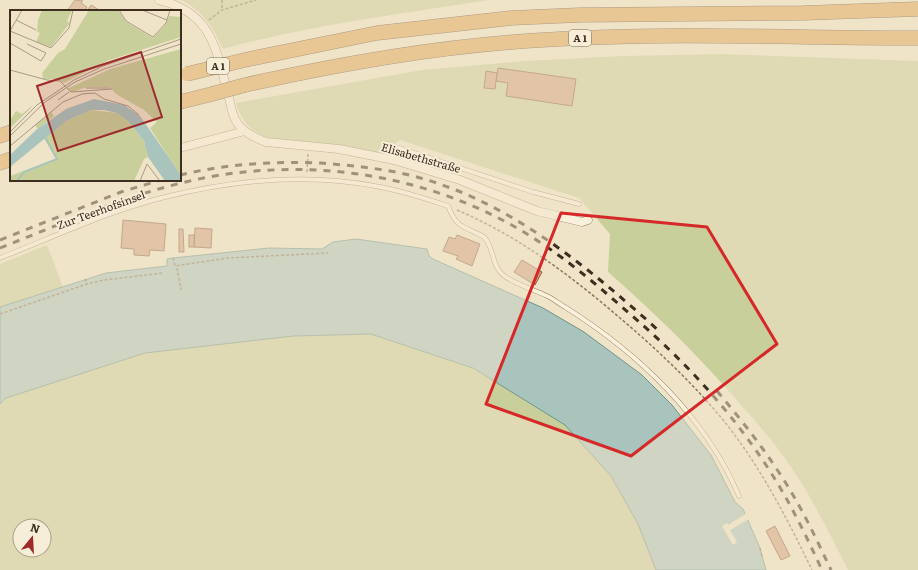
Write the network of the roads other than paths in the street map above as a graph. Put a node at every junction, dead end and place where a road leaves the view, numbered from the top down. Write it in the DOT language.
graph roads {
  1 [pos="159,0"];
  2 [pos="918,9"];
  3 [pos="802,13"];
  4 [pos="918,14"];
  5 [pos="918,38"];
  6 [pos="183,75"];
  7 [pos="181,102"];
  8 [pos="245,131"];
  9 [pos="10,132"];
  10 [pos="0,136"];
  11 [pos="387,144"];
  12 [pos="181,148"];
  13 [pos="10,159"];
  14 [pos="0,163"];
  15 [pos="579,204"];
  16 [pos="588,220"];
  17 [pos="0,258"];
  18 [pos="740,496"];
  1 -- 8 [label="street, Elisabethstraße"];
  2 -- 3 [label="highway"];
  3 -- 4 [label="highway, A 1"];
  3 -- 6 [label="highway, A 1, bridge"];
  5 -- 7 [label="highway, A 1, bridge"];
  8 -- 12 [label="street"];
  8 -- 16 [label="street, Elisabethstraße"];
  9 -- 10 [label="highway"];
  11 -- 15 [label="lane"];
  13 -- 14 [label="highway"];
  17 -- 18 [label="lane, Zur Teerhofsinsel"];
}
